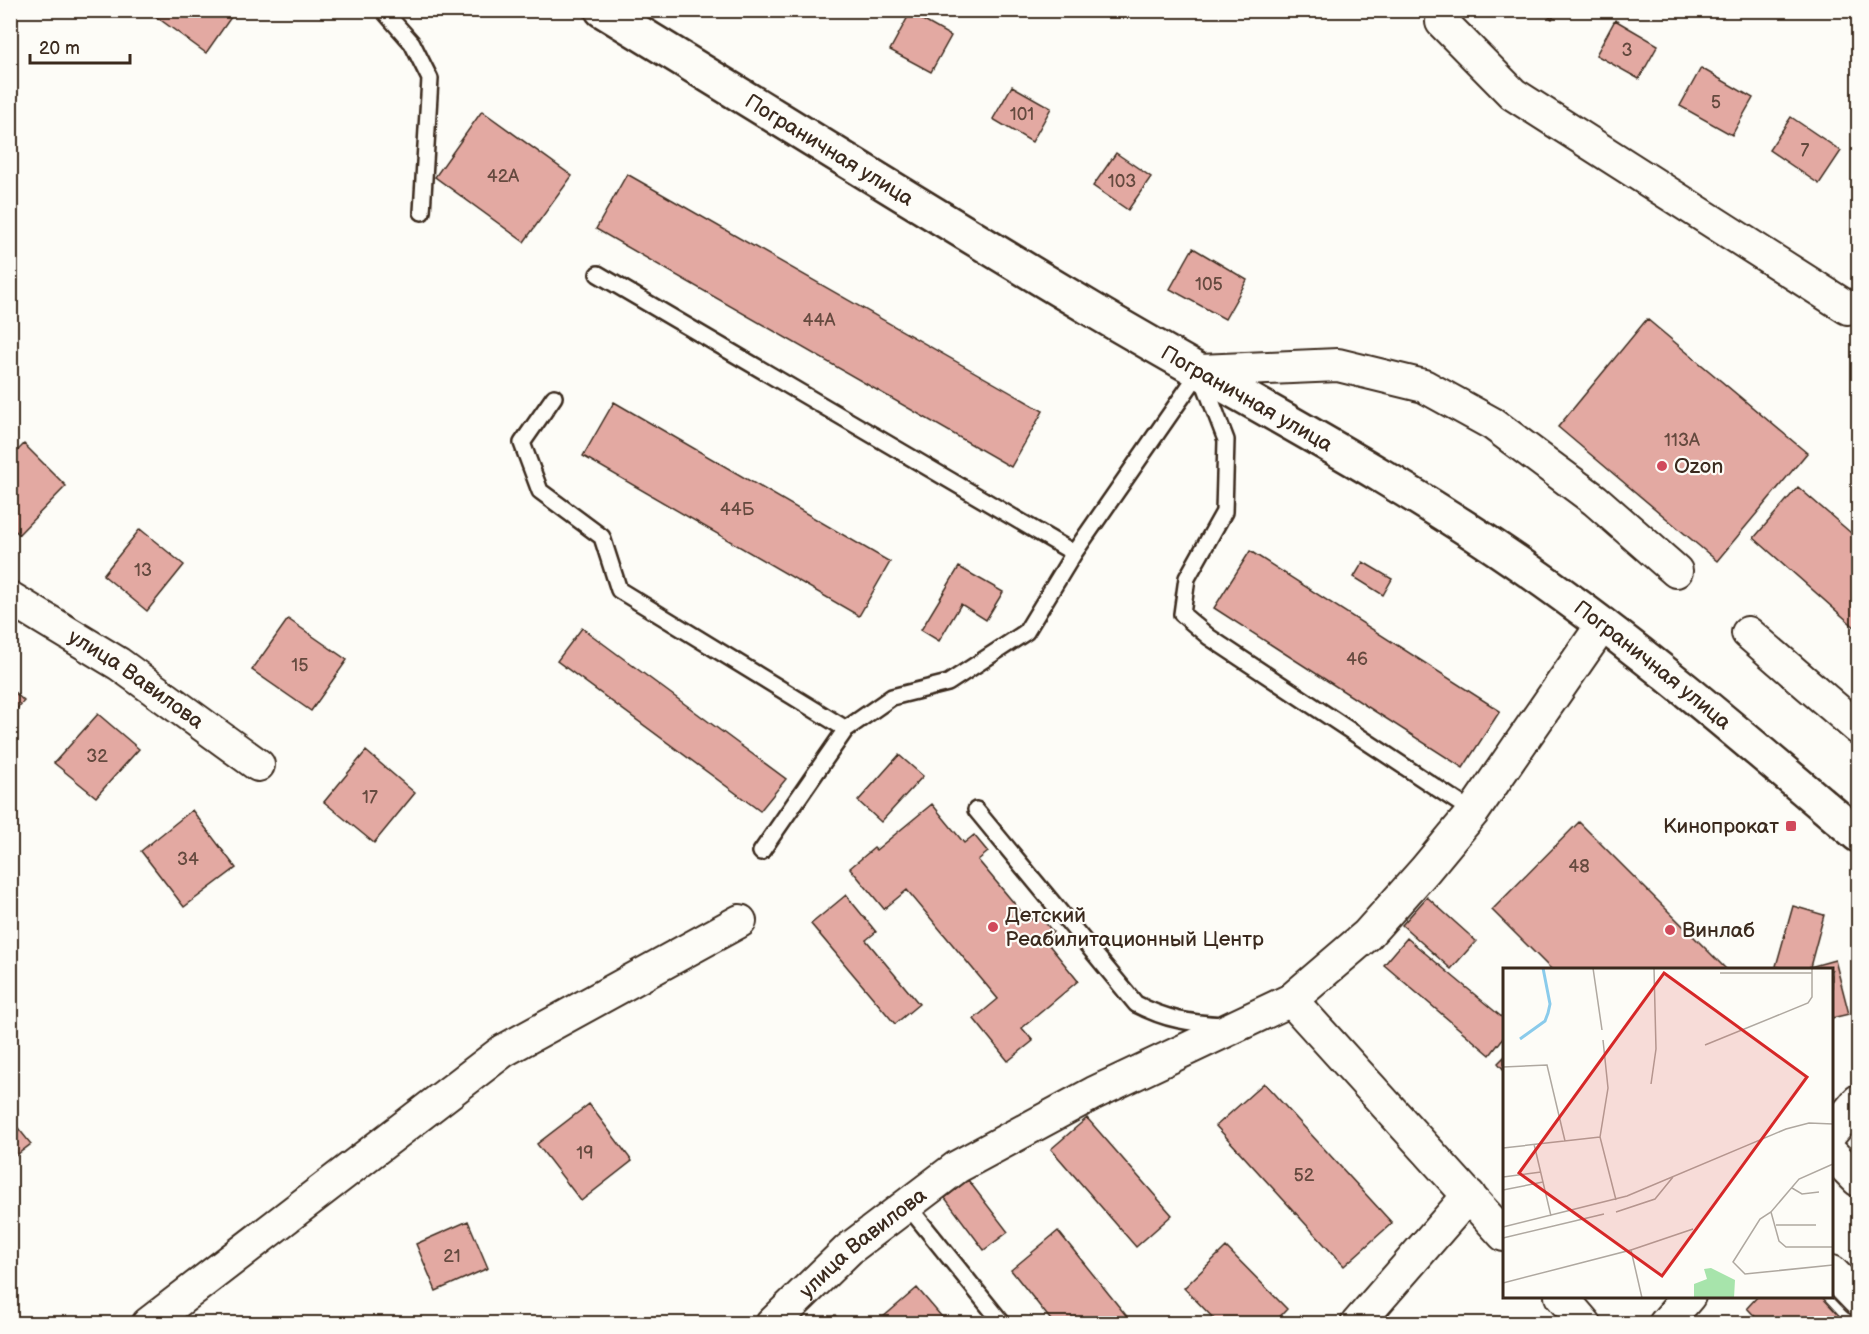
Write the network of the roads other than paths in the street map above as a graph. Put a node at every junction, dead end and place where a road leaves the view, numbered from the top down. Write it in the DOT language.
graph roads {
  1 [pos="383,10"];
  2 [pos="602,10"];
  3 [pos="1442,22"];
  4 [pos="422,212"];
  5 [pos="598,274"];
  6 [pos="1855,305"];
  7 [pos="1200,371"];
  8 [pos="554,397"];
  9 [pos="1074,553"];
  10 [pos="1676,571"];
  11 [pos="10,598"];
  12 [pos="1603,624"];
  13 [pos="1748,633"];
  14 [pos="1858,728"];
  15 [pos="846,729"];
  16 [pos="258,765"];
  17 [pos="976,810"];
  18 [pos="1473,812"];
  19 [pos="1858,835"];
  20 [pos="761,852"];
  21 [pos="740,921"];
  22 [pos="1291,1000"];
  23 [pos="1236,1026"];
  24 [pos="1858,1101"];
  25 [pos="1833,1131"];
  26 [pos="1833,1156"];
  27 [pos="1858,1180"];
  28 [pos="1469,1196"];
  29 [pos="907,1205"];
  30 [pos="1503,1233"];
  31 [pos="1833,1273"];
  32 [pos="1563,1298"];
  33 [pos="1687,1298"];
  34 [pos="1858,1299"];
  35 [pos="148,1323"];
  36 [pos="772,1323"];
  37 [pos="1003,1323"];
  38 [pos="1357,1323"];
  39 [pos="1585,1323"];
  40 [pos="1665,1323"];
  1 -- 4 [label="lane"];
  2 -- 7 [label="main road, Пограничная улица"];
  3 -- 6 [label="street"];
  5 -- 9 [label="lane"];
  7 -- 9 [label="lane"];
  7 -- 10 [label="street"];
  7 -- 12 [label="main road, Пограничная улица"];
  7 -- 18 [label="lane"];
  8 -- 15 [label="lane"];
  9 -- 15 [label="lane"];
  11 -- 16 [label="street, улица Вавилова"];
  12 -- 18 [label="street, улица Вавилова"];
  12 -- 19 [label="main road, Пограничная улица"];
  13 -- 14 [label="street"];
  15 -- 20 [label="lane"];
  17 -- 23 [label="lane"];
  18 -- 22 [label="street, улица Вавилова"];
  21 -- 35 [label="street"];
  22 -- 23 [label="street, улица Вавилова"];
  22 -- 28 [label="street"];
  23 -- 29 [label="street, улица Вавилова"];
  24 -- 25 [label="street"];
  26 -- 27 [label="street"];
  28 -- 30 [label="street"];
  28 -- 38 [label="street"];
  29 -- 36 [label="street, улица Вавилова"];
  29 -- 37 [label="lane"];
  31 -- 34 [label="street"];
  32 -- 39 [label="street"];
  33 -- 40 [label="street"];
}
